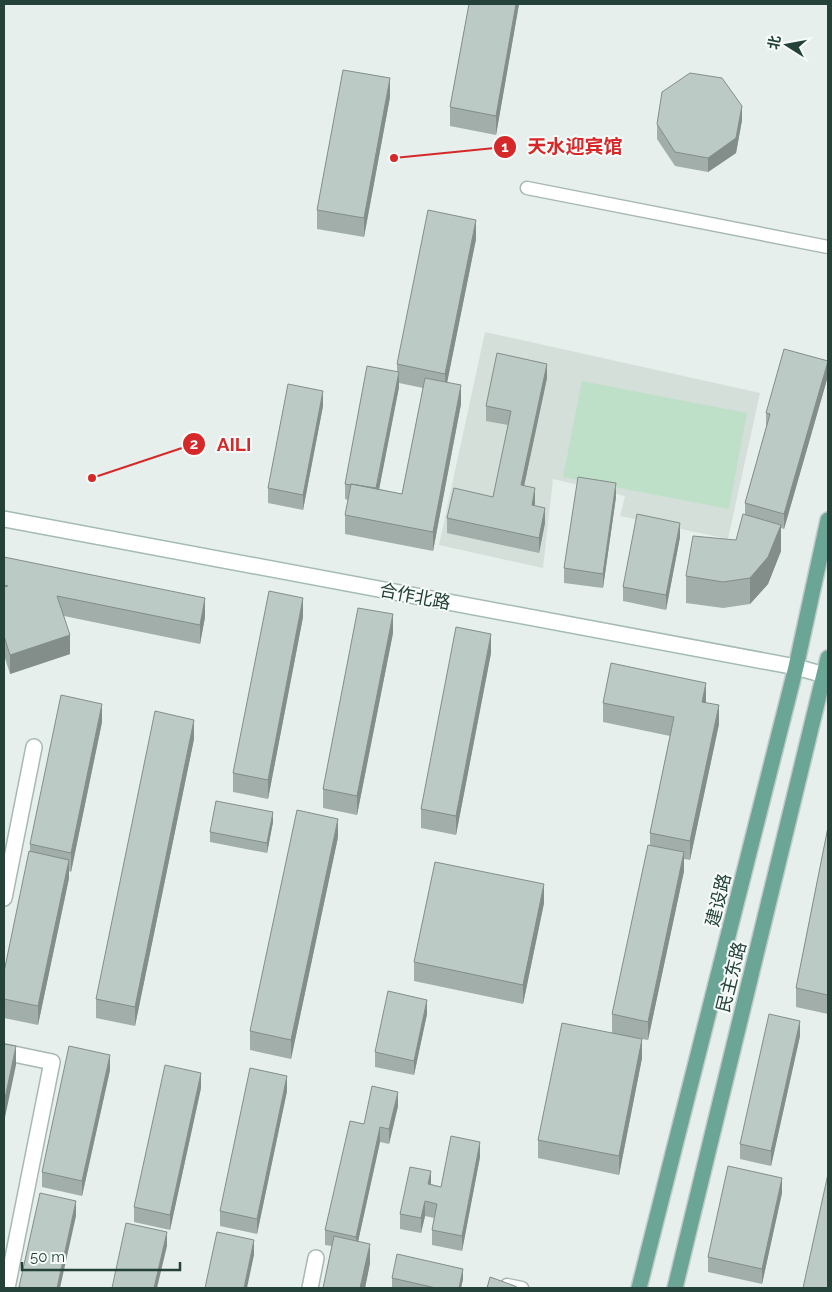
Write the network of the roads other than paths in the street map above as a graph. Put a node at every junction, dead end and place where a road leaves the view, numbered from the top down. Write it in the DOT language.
graph roads {
  1 [pos="527,188"];
  2 [pos="828,247"];
  3 [pos="4,519"];
  4 [pos="828,520"];
  5 [pos="828,658"];
  6 [pos="796,667"];
  7 [pos="826,676"];
  8 [pos="34,747"];
  9 [pos="4,898"];
  10 [pos="4,1052"];
  11 [pos="316,1258"];
  12 [pos="507,1285"];
  13 [pos="7,1288"];
  14 [pos="310,1288"];
  15 [pos="522,1288"];
  16 [pos="638,1288"];
  17 [pos="675,1288"];
  1 -- 2 [label="lane"];
  3 -- 6 [label="main road, 合作北路"];
  4 -- 6 [label="main road, 建设路"];
  5 -- 7 [label="main road"];
  6 -- 7 [label="main road, 合作北路"];
  6 -- 16 [label="main road, 建设路"];
  7 -- 17 [label="main road, 民主东路"];
  8 -- 9 [label="main road"];
  10 -- 13 [label="main road"];
  11 -- 14 [label="main road"];
  12 -- 15 [label="lane"];
}
